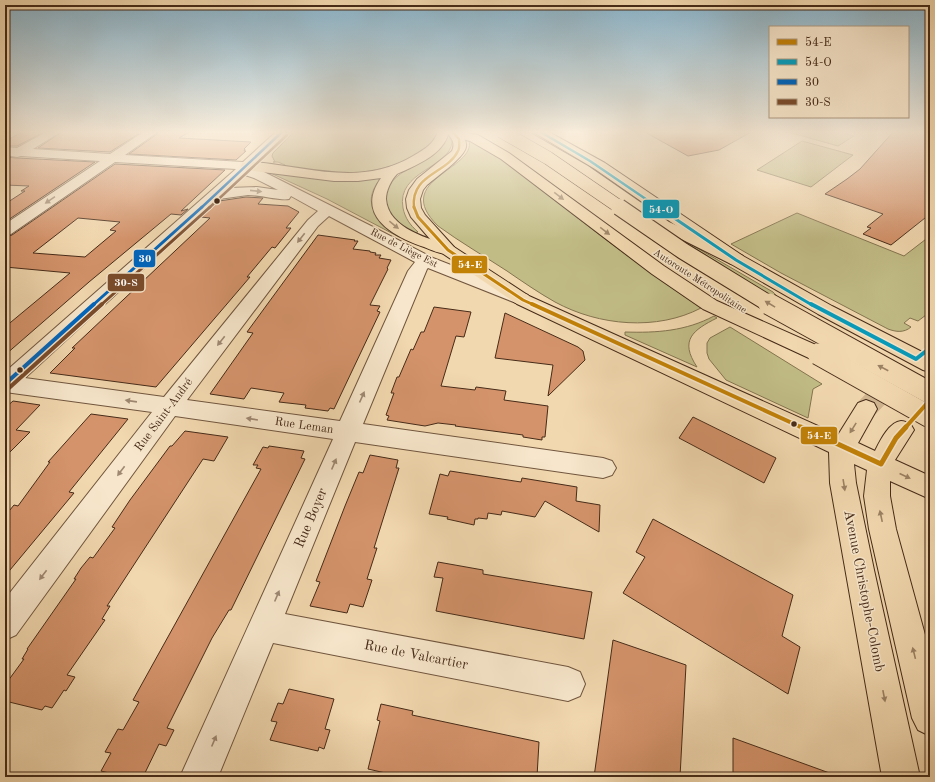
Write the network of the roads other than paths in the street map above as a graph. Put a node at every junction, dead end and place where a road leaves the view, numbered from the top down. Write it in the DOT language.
graph roads {
  1 [pos="98,167"];
  2 [pos="237,167"];
  3 [pos="250,167"];
  4 [pos="274,167"];
  5 [pos="399,167"];
  6 [pos="441,167"];
  7 [pos="520,167"];
  8 [pos="538,167"];
  9 [pos="562,167"];
  10 [pos="580,167"];
  11 [pos="601,167"];
  12 [pos="244,168"];
  13 [pos="393,171"];
  14 [pos="213,196"];
  15 [pos="328,211"];
  16 [pos="5,231"];
  17 [pos="448,250"];
  18 [pos="737,260"];
  19 [pos="427,262"];
  20 [pos="523,300"];
  21 [pos="818,354"];
  22 [pos="920,360"];
  23 [pos="5,383"];
  24 [pos="930,392"];
  25 [pos="170,406"];
  26 [pos="866,409"];
  27 [pos="930,416"];
  28 [pos="902,430"];
  29 [pos="346,432"];
  30 [pos="843,447"];
  31 [pos="881,464"];
  32 [pos="603,468"];
  33 [pos="930,488"];
  34 [pos="5,624"];
  35 [pos="264,626"];
  36 [pos="568,684"];
  37 [pos="930,718"];
  38 [pos="199,777"];
  39 [pos="901,777"];
  1 -- 16 [label="street, one-way"];
  2 -- 12 [label="street, Rue de Liège Est"];
  3 -- 12 [label="main road"];
  4 -- 13 [label="main road"];
  5 -- 13 [label="main road"];
  6 -- 17 [label="main road"];
  7 -- 21 [label="main road, one-way"];
  8 -- 21 [label="main road, Autoroute Métropolitaine"];
  24 -- 9 [label="main road, Autoroute Métropolitaine, one-way, bridge"];
  10 -- 18 [label="main road"];
  11 -- 18 [label="main road"];
  12 -- 14 [label="street"];
  12 -- 15 [label="street, Rue de Liège Est"];
  13 -- 17 [label="main road, one-way"];
  14 -- 15 [label="street, one-way"];
  14 -- 23 [label="street"];
  15 -- 19 [label="street, Rue de Liège Est"];
  15 -- 25 [label="street, Rue Saint-André, one-way"];
  17 -- 20 [label="main road"];
  18 -- 22 [label="main road"];
  19 -- 20 [label="street, Rue de Liège Est"];
  29 -- 19 [label="street, Rue Boyer, one-way"];
  20 -- 30 [label="main road, Rue de Liège Est"];
  21 -- 27 [label="main road, Autoroute Métropolitaine, bridge"];
  25 -- 23 [label="street, Rue Leman, one-way"];
  29 -- 25 [label="street, Rue Leman, one-way"];
  25 -- 34 [label="street, Rue Saint-André, one-way"];
  26 -- 30 [label="main road, Avenue Christophe-Colomb, one-way"];
  28 -- 31 [label="main road"];
  29 -- 32 [label="street, Rue Leman"];
  35 -- 29 [label="street, Rue Boyer, one-way"];
  30 -- 31 [label="main road, Rue de Liège Est"];
  30 -- 39 [label="main road, Avenue Christophe-Colomb, one-way"];
  31 -- 33 [label="main road, Rue de Liège Est, one-way"];
  37 -- 31 [label="main road, one-way"];
  35 -- 36 [label="street, Rue de Valcartier"];
  38 -- 35 [label="street, Rue Boyer, one-way"];
}
